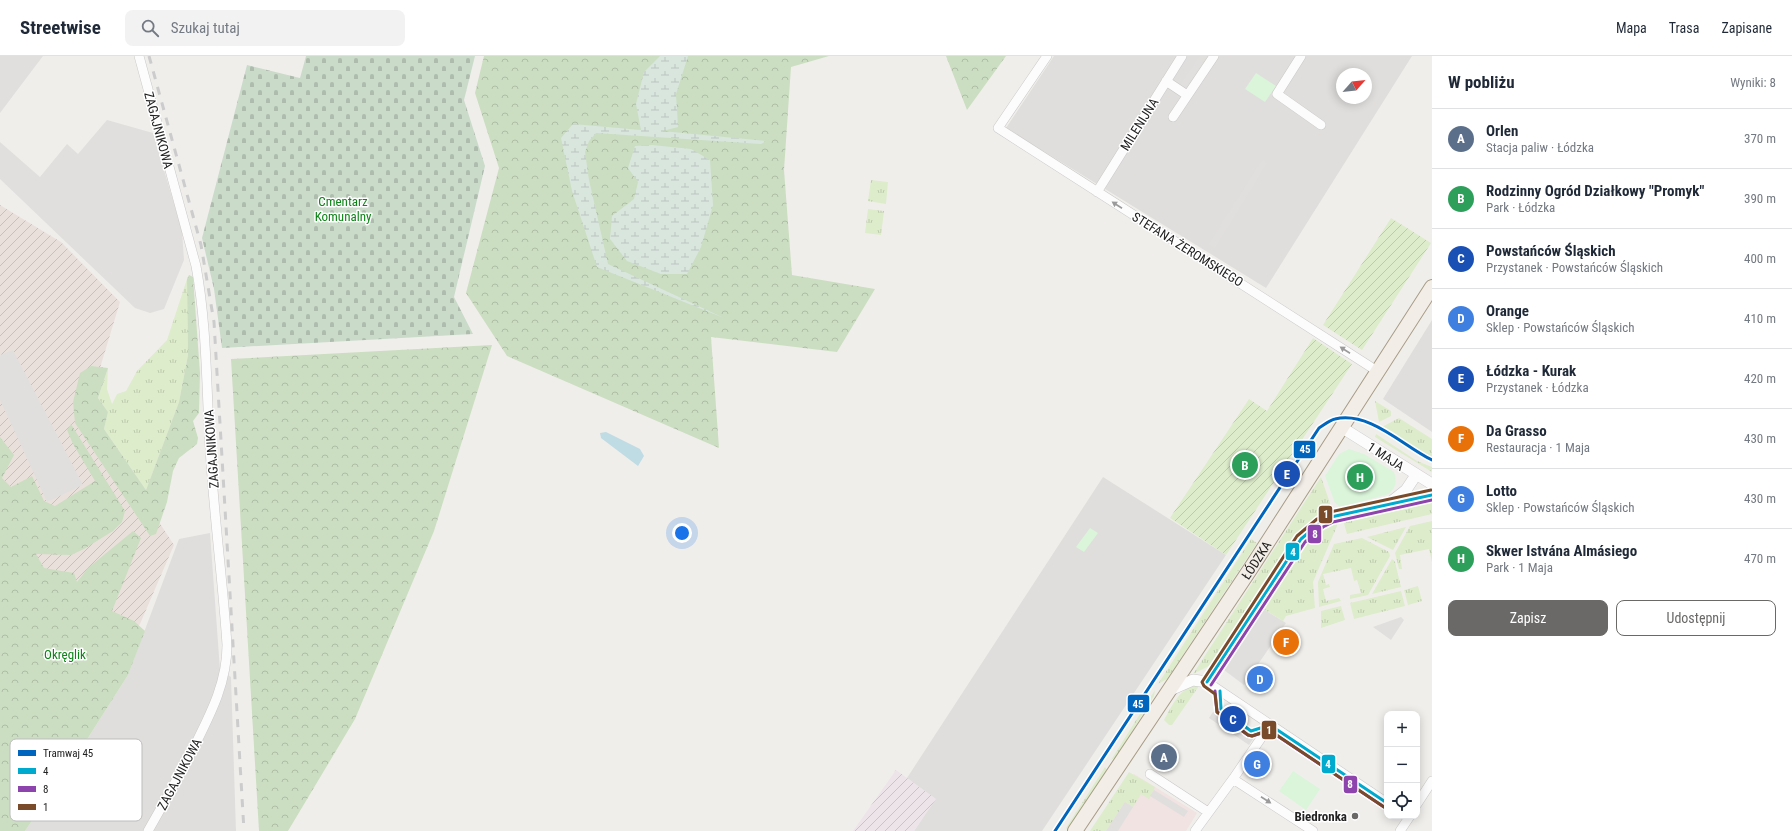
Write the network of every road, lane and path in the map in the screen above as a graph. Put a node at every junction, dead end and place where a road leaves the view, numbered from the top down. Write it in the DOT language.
graph roads {
  1 [pos="139,56"];
  2 [pos="1047,56"];
  3 [pos="1182,56"];
  4 [pos="1214,56"];
  5 [pos="1301,56"];
  6 [pos="1166,81"];
  7 [pos="1188,95"];
  8 [pos="1173,117"];
  9 [pos="1321,125"];
  10 [pos="1097,192"];
  11 [pos="1432,286"];
  12 [pos="1377,371"];
  13 [pos="1341,427"];
  14 [pos="1416,475"];
  15 [pos="1432,484"];
  16 [pos="1432,495"];
  17 [pos="1387,504"];
  18 [pos="1207,682"];
  19 [pos="1168,692"];
  20 [pos="1270,725"];
  21 [pos="1150,774"];
  22 [pos="1233,779"];
  23 [pos="1432,781"];
  24 [pos="1420,799"];
  25 [pos="1384,801"];
  26 [pos="1208,812"];
  27 [pos="1407,819"];
  28 [pos="148,831"];
  29 [pos="1075,831"];
  30 [pos="1195,831"];
  31 [pos="1313,831"];
  32 [pos="1400,831"];
  1 -- 28 [label="street, ZAGAJNIKOWA"];
  2 -- 10 [label="street, STEFANA ŻEROMSKIEGO"];
  3 -- 6 [label="street, MILENIJNA"];
  4 -- 7 [label="street"];
  5 -- 9 [label="street"];
  6 -- 7 [label="street"];
  6 -- 10 [label="street, MILENIJNA"];
  7 -- 8 [label="street"];
  12 -- 10 [label="street, STEFANA ŻEROMSKIEGO, one-way"];
  11 -- 12 [label="main road, ŁÓDZKA"];
  12 -- 13 [label="main road, ŁÓDZKA"];
  13 -- 14 [label="street, 1 MAJA"];
  13 -- 19 [label="main road, ŁÓDZKA"];
  14 -- 15 [label="street, 1 MAJA"];
  14 -- 17 [label="street"];
  16 -- 17 [label="street"];
  17 -- 18 [label="street"];
  18 -- 19 [label="street"];
  18 -- 20 [label="street"];
  19 -- 29 [label="main road, ŁÓDZKA"];
  20 -- 22 [label="street"];
  20 -- 25 [label="street"];
  21 -- 26 [label="street"];
  22 -- 26 [label="street"];
  22 -- 31 [label="street, one-way"];
  23 -- 24 [label="street"];
  26 -- 30 [label="street"];
  27 -- 32 [label="street"];
}
